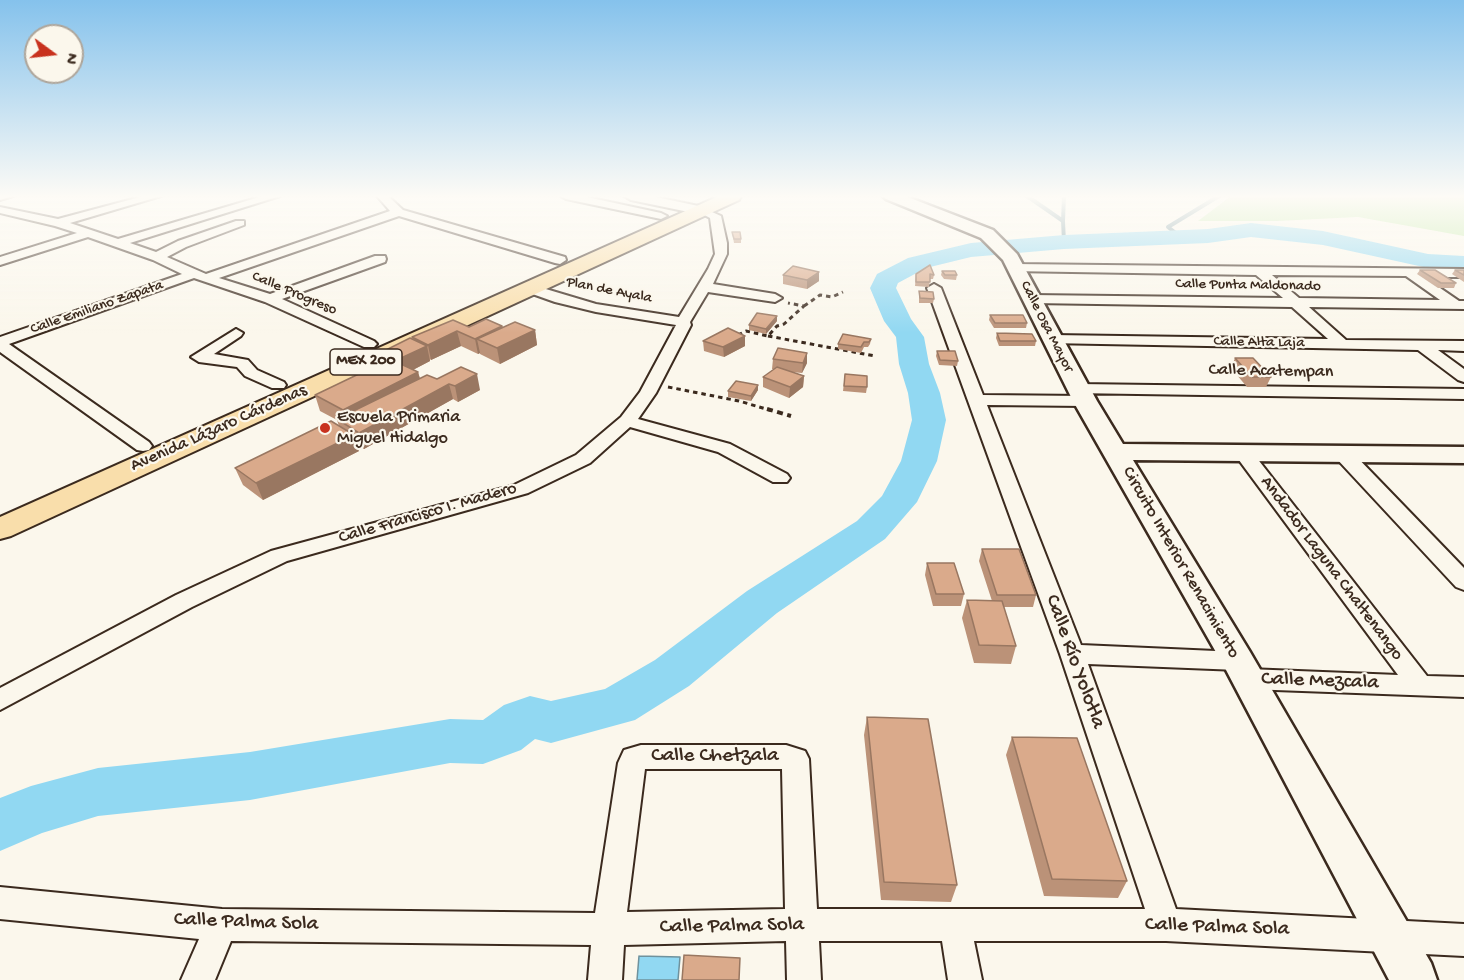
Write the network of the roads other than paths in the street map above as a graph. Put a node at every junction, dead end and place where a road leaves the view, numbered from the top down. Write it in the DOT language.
graph roads {
  1 [pos="62,242"];
  2 [pos="109,242"];
  3 [pos="123,242"];
  4 [pos="189,242"];
  5 [pos="307,242"];
  6 [pos="494,242"];
  7 [pos="605,242"];
  8 [pos="621,242"];
  9 [pos="719,242"];
  10 [pos="994,242"];
  11 [pos="115,244"];
  12 [pos="157,257"];
  13 [pos="380,259"];
  14 [pos="560,260"];
  15 [pos="0,261"];
  16 [pos="1013,263"];
  17 [pos="1259,270"];
  18 [pos="1409,272"];
  19 [pos="1464,273"];
  20 [pos="200,276"];
  21 [pos="704,287"];
  22 [pos="529,288"];
  23 [pos="934,288"];
  24 [pos="775,298"];
  25 [pos="270,299"];
  26 [pos="1032,299"];
  27 [pos="1296,303"];
  28 [pos="1462,307"];
  29 [pos="684,322"];
  30 [pos="236,333"];
  31 [pos="1053,340"];
  32 [pos="0,344"];
  33 [pos="369,344"];
  34 [pos="1342,344"];
  35 [pos="1421,345"];
  36 [pos="1464,346"];
  37 [pos="1464,377"];
  38 [pos="278,385"];
  39 [pos="1464,394"];
  40 [pos="1082,395"];
  41 [pos="978,400"];
  42 [pos="627,421"];
  43 [pos="143,446"];
  44 [pos="1115,452"];
  45 [pos="1242,452"];
  46 [pos="1343,454"];
  47 [pos="1462,457"];
  48 [pos="780,478"];
  49 [pos="0,509"];
  50 [pos="0,529"];
  51 [pos="1464,582"];
  52 [pos="1072,654"];
  53 [pos="1243,670"];
  54 [pos="1420,685"];
  55 [pos="1464,687"];
  56 [pos="0,700"];
  57 [pos="0,903"];
  58 [pos="222,925"];
  59 [pos="802,925"];
  60 [pos="955,925"];
  61 [pos="1166,925"];
  62 [pos="609,929"];
  63 [pos="1390,937"];
  64 [pos="1464,940"];
  65 [pos="198,980"];
  66 [pos="605,980"];
  67 [pos="804,980"];
  68 [pos="965,980"];
  69 [pos="1414,980"];
  1 -- 15 [label="street"];
  2 -- 11 [label="street, Calle Progreso"];
  3 -- 11 [label="street"];
  4 -- 12 [label="street"];
  5 -- 20 [label="street, Calle Emiliano Zapata"];
  6 -- 14 [label="street"];
  7 -- 14 [label="main road, Avenida Lázaro Cárdenas / MEX 200"];
  8 -- 22 [label="main road, Avenida Lázaro Cárdenas / MEX 200"];
  9 -- 21 [label="street, Calle Francisco I. Madero"];
  10 -- 16 [label="main road, Calle Osa Mayor"];
  11 -- 12 [label="street, Calle Progreso"];
  12 -- 20 [label="street, Calle Progreso"];
  13 -- 25 [label="street"];
  14 -- 33 [label="main road, Avenida Lázaro Cárdenas / MEX 200"];
  16 -- 17 [label="street"];
  16 -- 26 [label="main road, Calle Osa Mayor"];
  17 -- 18 [label="street"];
  17 -- 27 [label="street"];
  18 -- 19 [label="street"];
  18 -- 28 [label="street"];
  20 -- 25 [label="street, Calle Progreso"];
  20 -- 32 [label="street, Calle Emiliano Zapata"];
  21 -- 24 [label="street"];
  21 -- 29 [label="street, Calle Francisco I. Madero"];
  22 -- 29 [label="street, Plan de Ayala"];
  22 -- 50 [label="main road, Avenida Lázaro Cárdenas / MEX 200"];
  23 -- 41 [label="street, Calle Río Yolotla"];
  25 -- 33 [label="street, Calle Progreso"];
  26 -- 27 [label="street, Calle Punta Maldonado"];
  26 -- 31 [label="main road, Calle Osa Mayor"];
  27 -- 28 [label="street, Calle Punta Maldonado"];
  27 -- 34 [label="street"];
  29 -- 42 [label="street, Calle Francisco I. Madero"];
  30 -- 38 [label="street"];
  31 -- 34 [label="street, Calle Alta Laja"];
  31 -- 40 [label="main road, Calle Osa Mayor"];
  32 -- 43 [label="street, Calle Emiliano Zapata"];
  33 -- 38 [label="main road, Avenida Lázaro Cárdenas / MEX 200"];
  34 -- 35 [label="street, Calle Alta Laja"];
  35 -- 36 [label="street, Calle Alta Laja"];
  35 -- 37 [label="street"];
  38 -- 43 [label="main road, Avenida Lázaro Cárdenas / MEX 200"];
  39 -- 40 [label="street, Calle Acatempan"];
  40 -- 41 [label="street, Calle Acatempan"];
  40 -- 44 [label="main road, Calle Osa Mayor"];
  41 -- 52 [label="street, Calle Río Yolotla"];
  42 -- 48 [label="street"];
  42 -- 56 [label="street, Calle Francisco I. Madero"];
  43 -- 49 [label="main road, Avenida Lázaro Cárdenas / MEX 200"];
  44 -- 45 [label="main road, Circuito Interior Renacimiento"];
  44 -- 53 [label="main road, Circuito Interior Renacimiento"];
  45 -- 46 [label="main road, Circuito Interior Renacimiento"];
  45 -- 54 [label="street, Andador Laguna Chaltenango"];
  46 -- 47 [label="main road, Circuito Interior Renacimiento"];
  46 -- 51 [label="street"];
  52 -- 53 [label="street, Calle Mezcala"];
  52 -- 61 [label="street, Calle Río Yolotla"];
  53 -- 54 [label="street, Calle Mezcala"];
  53 -- 63 [label="main road, Circuito Interior Renacimiento"];
  54 -- 55 [label="street, Calle Mezcala"];
  57 -- 58 [label="street, Calle Palma Sola"];
  58 -- 62 [label="street, Calle Palma Sola"];
  58 -- 65 [label="street"];
  59 -- 60 [label="street, Calle Palma Sola"];
  59 -- 62 [label="street, Calle Palma Sola"];
  59 -- 62 [label="street, Calle Chetzala"];
  59 -- 67 [label="street"];
  60 -- 61 [label="street, Calle Palma Sola"];
  60 -- 68 [label="street"];
  61 -- 63 [label="street, Calle Palma Sola"];
  62 -- 66 [label="street"];
  63 -- 64 [label="street, Calle Palma Sola"];
  63 -- 69 [label="main road, Circuito Interior Renacimiento"];
}
